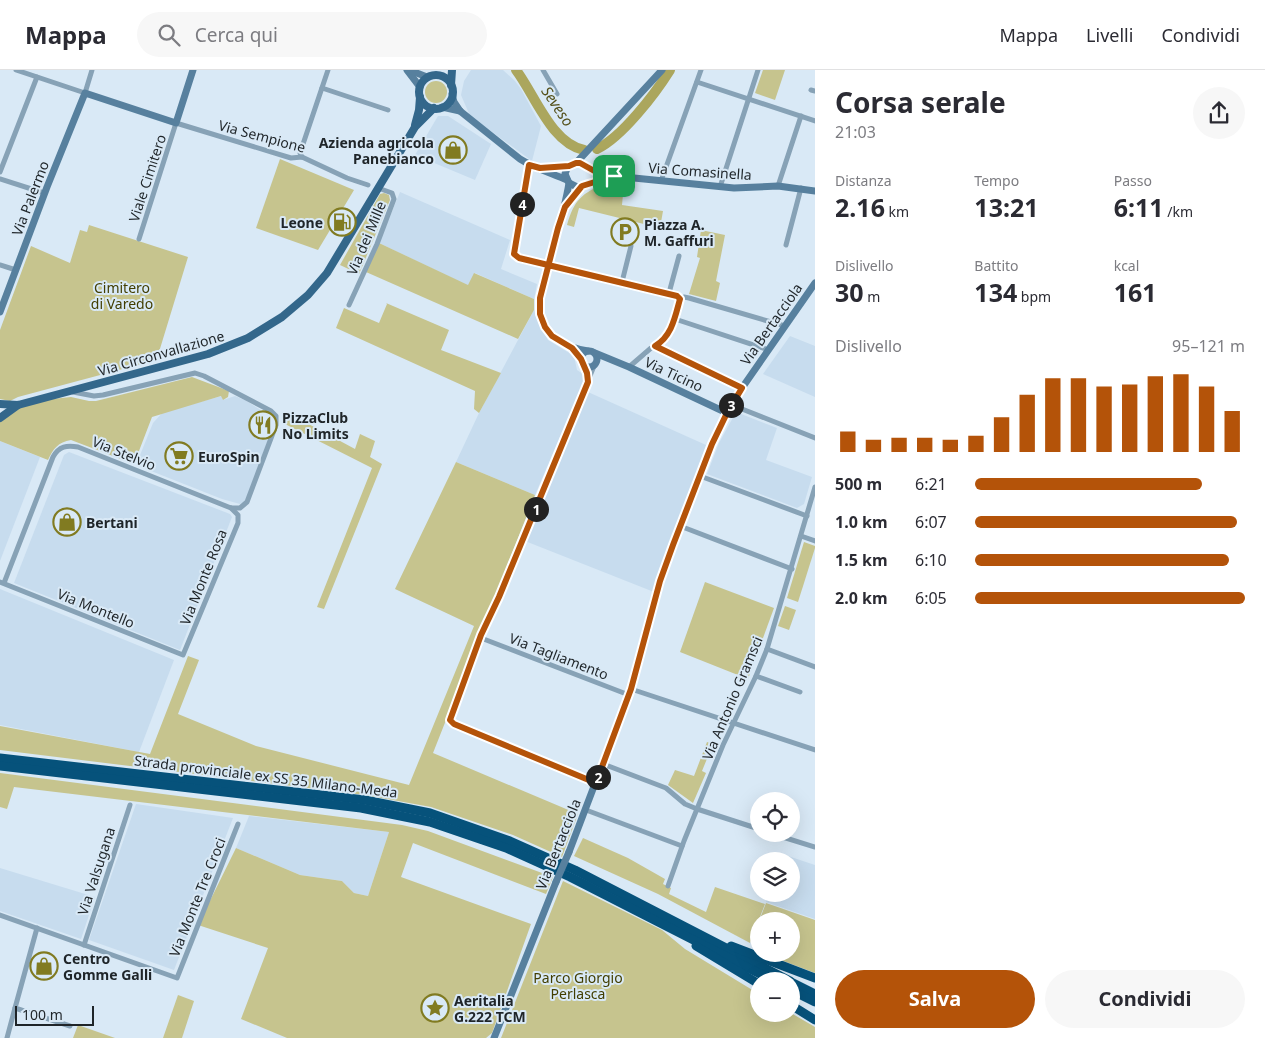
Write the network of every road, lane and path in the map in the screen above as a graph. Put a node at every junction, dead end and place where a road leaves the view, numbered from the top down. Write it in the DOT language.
graph roads {
  1 [pos="16,70"];
  2 [pos="92,70"];
  3 [pos="193,70"];
  4 [pos="328,70"];
  5 [pos="408,70"];
  6 [pos="452,70"];
  7 [pos="543,70"];
  8 [pos="662,70"];
  9 [pos="701,70"];
  10 [pos="758,70"];
  11 [pos="440,72"];
  12 [pos="37,77"];
  13 [pos="427,77"];
  14 [pos="697,82"];
  15 [pos="420,87"];
  16 [pos="322,88"];
  17 [pos="452,90"];
  18 [pos="84,93"];
  19 [pos="557,94"];
  20 [pos="420,97"];
  21 [pos="749,100"];
  22 [pos="438,108"];
  23 [pos="388,110"];
  24 [pos="460,111"];
  25 [pos="801,116"];
  26 [pos="815,121"];
  27 [pos="176,123"];
  28 [pos="414,127"];
  29 [pos="587,154"];
  30 [pos="302,157"];
  31 [pos="572,164"];
  32 [pos="529,165"];
  33 [pos="586,167"];
  34 [pos="540,168"];
  35 [pos="0,172"];
  36 [pos="614,176"];
  37 [pos="0,179"];
  38 [pos="661,181"];
  39 [pos="568,182"];
  40 [pos="368,185"];
  41 [pos="583,185"];
  42 [pos="778,186"];
  43 [pos="720,187"];
  44 [pos="378,188"];
  45 [pos="801,188"];
  46 [pos="815,191"];
  47 [pos="44,193"];
  48 [pos="565,207"];
  49 [pos="629,238"];
  50 [pos="139,239"];
  51 [pos="786,245"];
  52 [pos="679,256"];
  53 [pos="548,264"];
  54 [pos="0,265"];
  55 [pos="16,270"];
  56 [pos="622,282"];
  57 [pos="815,283"];
  58 [pos="669,293"];
  59 [pos="680,299"];
  60 [pos="349,305"];
  61 [pos="0,312"];
  62 [pos="675,319"];
  63 [pos="785,326"];
  64 [pos="655,346"];
  65 [pos="572,348"];
  66 [pos="769,350"];
  67 [pos="592,352"];
  68 [pos="609,358"];
  69 [pos="582,362"];
  70 [pos="596,365"];
  71 [pos="629,367"];
  72 [pos="588,382"];
  73 [pos="742,388"];
  74 [pos="70,392"];
  75 [pos="0,404"];
  76 [pos="746,404"];
  77 [pos="18,405"];
  78 [pos="732,405"];
  79 [pos="743,410"];
  80 [pos="727,413"];
  81 [pos="0,418"];
  82 [pos="815,438"];
  83 [pos="700,476"];
  84 [pos="815,487"];
  85 [pos="813,498"];
  86 [pos="232,508"];
  87 [pos="807,516"];
  88 [pos="680,526"];
  89 [pos="801,536"];
  90 [pos="815,541"];
  91 [pos="792,569"];
  92 [pos="2,583"];
  93 [pos="481,638"];
  94 [pos="766,649"];
  95 [pos="183,655"];
  96 [pos="815,667"];
  97 [pos="756,676"];
  98 [pos="630,692"];
  99 [pos="800,692"];
  100 [pos="734,723"];
  101 [pos="815,750"];
  102 [pos="0,758"];
  103 [pos="603,764"];
  104 [pos="0,766"];
  105 [pos="596,783"];
  106 [pos="130,805"];
  107 [pos="697,809"];
  108 [pos="586,810"];
  109 [pos="238,824"];
  110 [pos="750,826"];
  111 [pos="799,842"];
  112 [pos="682,846"];
  113 [pos="815,847"];
  114 [pos="668,886"];
  115 [pos="0,915"];
  116 [pos="37,928"];
  117 [pos="676,930"];
  118 [pos="716,943"];
  119 [pos="84,945"];
  120 [pos="757,972"];
  121 [pos="772,972"];
  122 [pos="815,978"];
  123 [pos="750,979"];
  124 [pos="800,986"];
  125 [pos="800,994"];
  126 [pos="815,994"];
  127 [pos="815,1002"];
  128 [pos="15,1008"];
  129 [pos="800,1011"];
  130 [pos="815,1020"];
  131 [pos="70,1026"];
  132 [pos="7,1038"];
  133 [pos="494,1038"];
  1 -- 12 [label="street"];
  2 -- 18 [label="street"];
  3 -- 27 [label="street"];
  4 -- 16 [label="street"];
  5 -- 13 [label="street"];
  5 -- 15 [label="street"];
  6 -- 17 [label="main road"];
  7 -- 19 [label="street"];
  8 -- 29 [label="street"];
  9 -- 14 [label="street"];
  10 -- 21 [label="street"];
  11 -- 13 [label="main road"];
  11 -- 17 [label="main road"];
  12 -- 18 [label="street"];
  12 -- 35 [label="street"];
  13 -- 15 [label="main road"];
  14 -- 21 [label="street"];
  14 -- 38 [label="street"];
  15 -- 20 [label="main road"];
  16 -- 23 [label="street"];
  16 -- 30 [label="street"];
  17 -- 22 [label="main road"];
  17 -- 24 [label="street"];
  18 -- 27 [label="street"];
  18 -- 47 [label="street, Via Palermo"];
  20 -- 22 [label="main road"];
  20 -- 28 [label="main road, Via Circonvallazione"];
  21 -- 25 [label="street"];
  21 -- 43 [label="street"];
  22 -- 24 [label="street"];
  22 -- 28 [label="main road, Via Circonvallazione"];
  24 -- 32 [label="street"];
  25 -- 26 [label="street"];
  25 -- 42 [label="street"];
  27 -- 30 [label="street, Via Sempione"];
  27 -- 50 [label="street, Viale Cimitero"];
  28 -- 44 [label="main road, Via Circonvallazione"];
  29 -- 31 [label="street"];
  29 -- 33 [label="street"];
  30 -- 40 [label="street, Via Sempione"];
  31 -- 33 [label="street"];
  31 -- 34 [label="street"];
  31 -- 39 [label="street"];
  32 -- 34 [label="street"];
  32 -- 53 [label="street"];
  33 -- 36 [label="street, Via Comasinella"];
  33 -- 41 [label="street"];
  34 -- 39 [label="street"];
  36 -- 38 [label="street, Via Comasinella"];
  36 -- 41 [label="street, Via Comasinella"];
  37 -- 47 [label="street"];
  38 -- 43 [label="street, Via Comasinella"];
  39 -- 41 [label="street"];
  39 -- 48 [label="street, Via Ticino"];
  41 -- 48 [label="street"];
  42 -- 43 [label="street, Via Comasinella"];
  42 -- 45 [label="street, Via Comasinella"];
  44 -- 60 [label="street, Via dei Mille"];
  44 -- 74 [label="main road, Via Circonvallazione"];
  45 -- 46 [label="street, Via Comasinella"];
  45 -- 51 [label="street"];
  47 -- 55 [label="street, Via Palermo"];
  48 -- 53 [label="street, Via Ticino"];
  49 -- 56 [label="street"];
  52 -- 58 [label="street"];
  53 -- 56 [label="street"];
  53 -- 65 [label="street, Via Ticino"];
  54 -- 55 [label="street"];
  55 -- 61 [label="street, Via Palermo"];
  56 -- 58 [label="street"];
  57 -- 63 [label="street, Via Bertacciola"];
  58 -- 59 [label="street"];
  59 -- 62 [label="street"];
  59 -- 63 [label="street"];
  62 -- 64 [label="street"];
  62 -- 66 [label="street"];
  63 -- 66 [label="street, Via Bertacciola"];
  64 -- 71 [label="street"];
  64 -- 73 [label="street"];
  65 -- 67 [label="street, Via Ticino"];
  65 -- 69 [label="street, Via Ticino"];
  66 -- 73 [label="street, Via Bertacciola"];
  67 -- 68 [label="street, Via Ticino"];
  67 -- 69 [label="street"];
  67 -- 70 [label="street"];
  68 -- 70 [label="street"];
  68 -- 71 [label="street, Via Ticino"];
  69 -- 70 [label="street"];
  69 -- 72 [label="street"];
  70 -- 72 [label="street"];
  71 -- 80 [label="street, Via Ticino"];
  72 -- 93 [label="street"];
  73 -- 78 [label="street, Via Bertacciola"];
  74 -- 77 [label="main road, Via Circonvallazione"];
  74 -- 86 [label="street"];
  75 -- 77 [label="main road, Via Circonvallazione"];
  76 -- 79 [label="street"];
  77 -- 81 [label="main road, Via Circonvallazione"];
  78 -- 79 [label="street"];
  78 -- 80 [label="street, Via Bertacciola"];
  79 -- 82 [label="street"];
  80 -- 83 [label="street, Via Bertacciola"];
  83 -- 87 [label="street"];
  83 -- 88 [label="street, Via Bertacciola"];
  84 -- 85 [label="street, Via Antonio Gramsci"];
  85 -- 87 [label="street, Via Antonio Gramsci"];
  86 -- 92 [label="street, Via Stelvio"];
  86 -- 95 [label="street, Via Monte Rosa"];
  87 -- 89 [label="street, Via Antonio Gramsci"];
  88 -- 91 [label="street"];
  88 -- 98 [label="street, Via Bertacciola"];
  89 -- 90 [label="street"];
  89 -- 91 [label="street, Via Antonio Gramsci"];
  91 -- 94 [label="street, Via Antonio Gramsci"];
  92 -- 95 [label="street, Via Montello"];
  93 -- 98 [label="street, Via Tagliamento"];
  93 -- 105 [label="street"];
  94 -- 96 [label="street"];
  94 -- 97 [label="street, Via Antonio Gramsci"];
  97 -- 99 [label="street"];
  97 -- 100 [label="street, Via Antonio Gramsci"];
  98 -- 100 [label="street, Via Tagliamento"];
  98 -- 103 [label="street, Via Bertacciola"];
  100 -- 101 [label="street, Via Tagliamento"];
  100 -- 107 [label="street, Via Antonio Gramsci"];
  102 -- 118 [label="highway, Strada provinciale ex SS 35 Milano-Meda"];
  103 -- 105 [label="street, Via Bertacciola"];
  103 -- 107 [label="street"];
  104 -- 117 [label="highway, Strada provinciale ex SS 35 Milano-Meda"];
  105 -- 108 [label="street, Via Bertacciola"];
  106 -- 119 [label="street, Via Valsugana"];
  107 -- 110 [label="street"];
  107 -- 112 [label="street, Via Antonio Gramsci"];
  108 -- 112 [label="street"];
  108 -- 133 [label="street, Via Bertacciola, bridge"];
  109 -- 119 [label="street, Via Monte Tre Croci"];
  111 -- 113 [label="street"];
  112 -- 114 [label="street, Via Antonio Gramsci"];
  115 -- 116 [label="street"];
  116 -- 119 [label="street"];
  116 -- 128 [label="street"];
  117 -- 120 [label="highway, Strada provinciale ex SS 35 Milano-Meda"];
  117 -- 123 [label="highway"];
  118 -- 121 [label="highway, Strada provinciale ex SS 35 Milano-Meda"];
  118 -- 122 [label="highway"];
  124 -- 126 [label="highway, Strada provinciale ex SS 35 Milano-Meda"];
  125 -- 127 [label="highway"];
  128 -- 131 [label="street"];
  128 -- 132 [label="street"];
  129 -- 130 [label="highway"];
}
